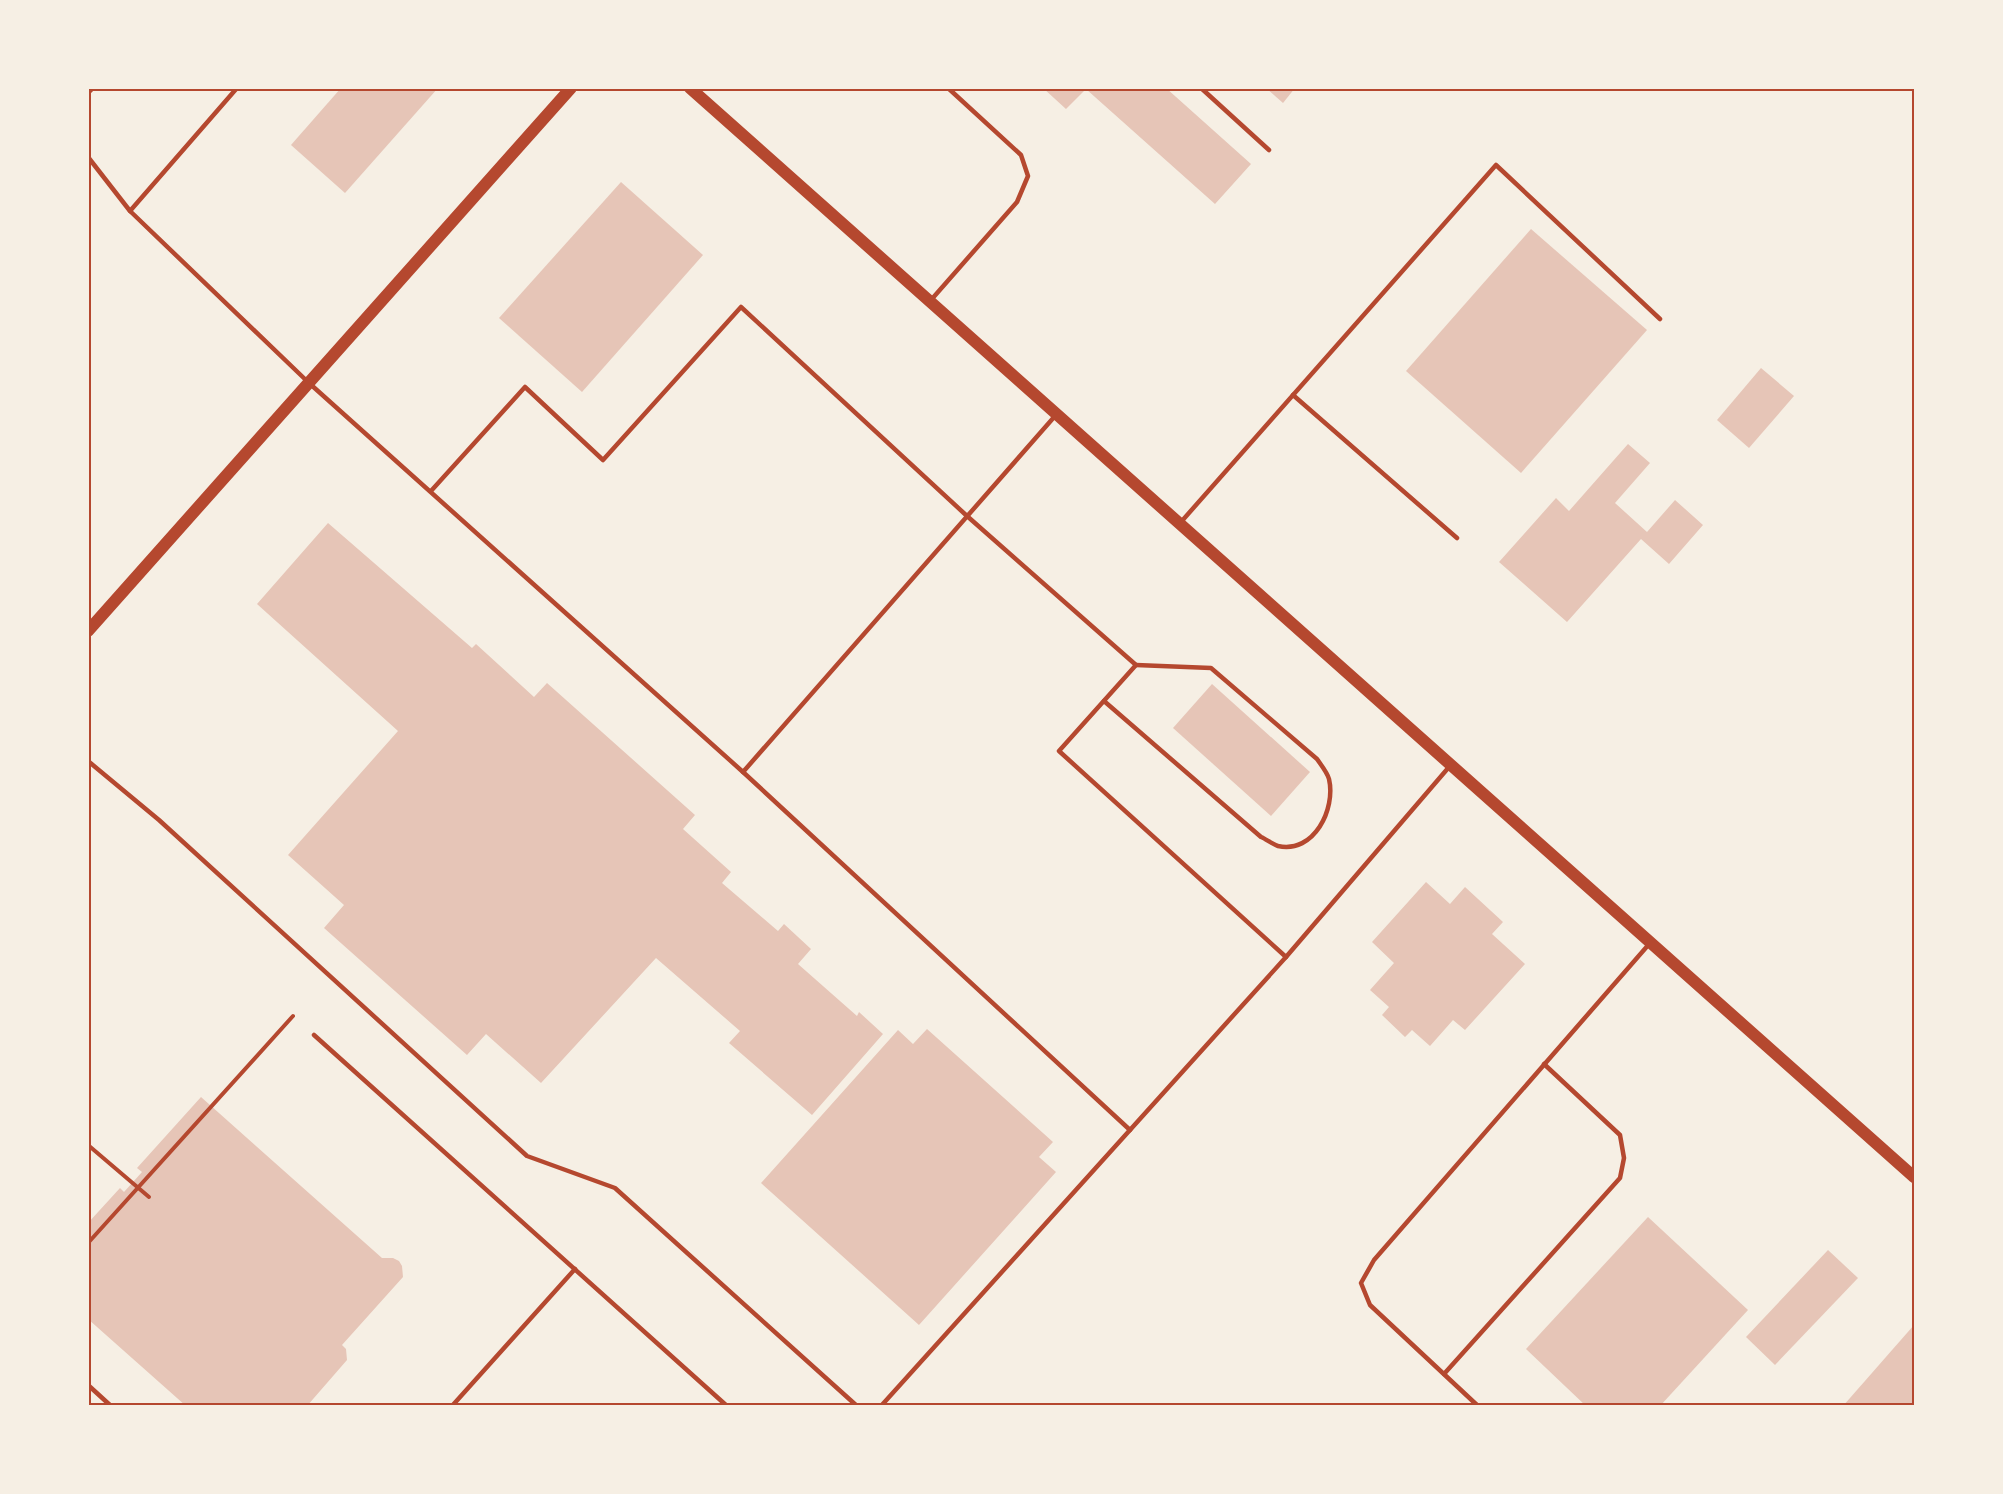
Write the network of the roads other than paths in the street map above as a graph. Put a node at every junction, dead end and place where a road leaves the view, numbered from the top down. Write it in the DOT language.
graph roads {
  1 [pos="93,88"];
  2 [pos="237,88"];
  3 [pos="571,88"];
  4 [pos="690,88"];
  5 [pos="948,88"];
  6 [pos="1201,88"];
  7 [pos="88,93"];
  8 [pos="1269,150"];
  9 [pos="88,157"];
  10 [pos="130,211"];
  11 [pos="930,302"];
  12 [pos="1660,319"];
  13 [pos="309,383"];
  14 [pos="1293,395"];
  15 [pos="1057,414"];
  16 [pos="431,491"];
  17 [pos="967,516"];
  18 [pos="1179,524"];
  19 [pos="1457,538"];
  20 [pos="88,631"];
  21 [pos="1136,665"];
  22 [pos="1104,701"];
  23 [pos="88,761"];
  24 [pos="1451,765"];
  25 [pos="742,772"];
  26 [pos="1650,943"];
  27 [pos="1286,957"];
  28 [pos="314,1035"];
  29 [pos="1545,1064"];
  30 [pos="1130,1130"];
  31 [pos="1914,1177"];
  32 [pos="575,1269"];
  33 [pos="1444,1374"];
  34 [pos="88,1385"];
  35 [pos="111,1406"];
  36 [pos="452,1406"];
  37 [pos="727,1406"];
  38 [pos="856,1406"];
  39 [pos="881,1406"];
  40 [pos="1478,1406"];
  1 -- 7 [label="lane"];
  2 -- 10 [label="lane"];
  3 -- 13 [label="main road"];
  4 -- 11 [label="main road"];
  5 -- 11 [label="lane"];
  6 -- 8 [label="lane"];
  9 -- 10 [label="lane"];
  10 -- 13 [label="lane"];
  11 -- 15 [label="main road"];
  12 -- 14 [label="lane"];
  13 -- 16 [label="lane"];
  13 -- 20 [label="main road"];
  14 -- 18 [label="lane"];
  14 -- 19 [label="lane"];
  15 -- 17 [label="lane"];
  15 -- 18 [label="main road"];
  16 -- 17 [label="lane"];
  16 -- 25 [label="lane"];
  17 -- 21 [label="lane"];
  17 -- 25 [label="lane"];
  18 -- 24 [label="main road"];
  21 -- 22 [label="lane"];
  21 -- 22 [label="lane"];
  22 -- 27 [label="lane"];
  23 -- 38 [label="lane"];
  24 -- 26 [label="main road"];
  24 -- 27 [label="lane"];
  25 -- 30 [label="lane"];
  26 -- 29 [label="lane"];
  26 -- 31 [label="main road"];
  27 -- 30 [label="lane"];
  28 -- 32 [label="lane"];
  29 -- 33 [label="lane"];
  29 -- 33 [label="lane"];
  30 -- 39 [label="lane"];
  32 -- 36 [label="lane"];
  32 -- 37 [label="lane"];
  33 -- 40 [label="lane"];
  34 -- 35 [label="lane"];
}
